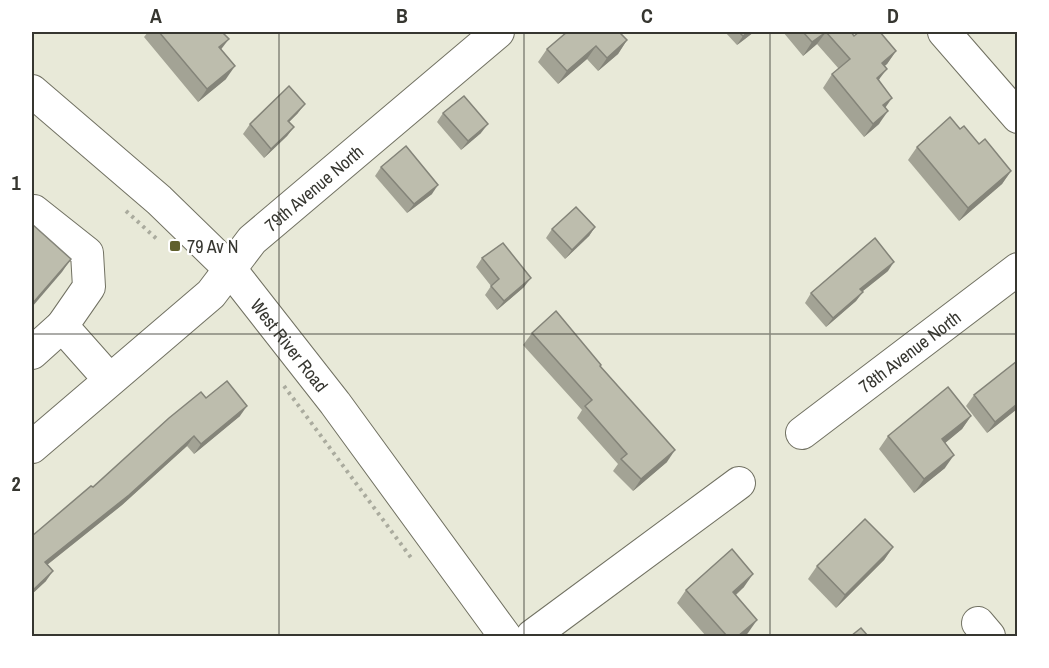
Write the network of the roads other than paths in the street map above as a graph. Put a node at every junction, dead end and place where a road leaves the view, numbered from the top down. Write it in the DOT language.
graph roads {
  1 [pos="498,32"];
  2 [pos="944,32"];
  3 [pos="32,91"];
  4 [pos="1017,117"];
  5 [pos="32,211"];
  6 [pos="230,269"];
  7 [pos="1017,270"];
  8 [pos="62,326"];
  9 [pos="32,353"];
  10 [pos="109,380"];
  11 [pos="801,433"];
  12 [pos="32,447"];
  13 [pos="739,483"];
  14 [pos="504,636"];
  15 [pos="532,636"];
  1 -- 6 [label="street, 79th Avenue North"];
  2 -- 4 [label="street"];
  3 -- 6 [label="street, West River Road"];
  5 -- 8 [label="street"];
  6 -- 10 [label="street, 79th Avenue North"];
  6 -- 14 [label="street, West River Road"];
  7 -- 11 [label="street, 78th Avenue North"];
  8 -- 9 [label="street"];
  8 -- 10 [label="street"];
  10 -- 12 [label="street, 79th Avenue North"];
  13 -- 15 [label="street"];
}
